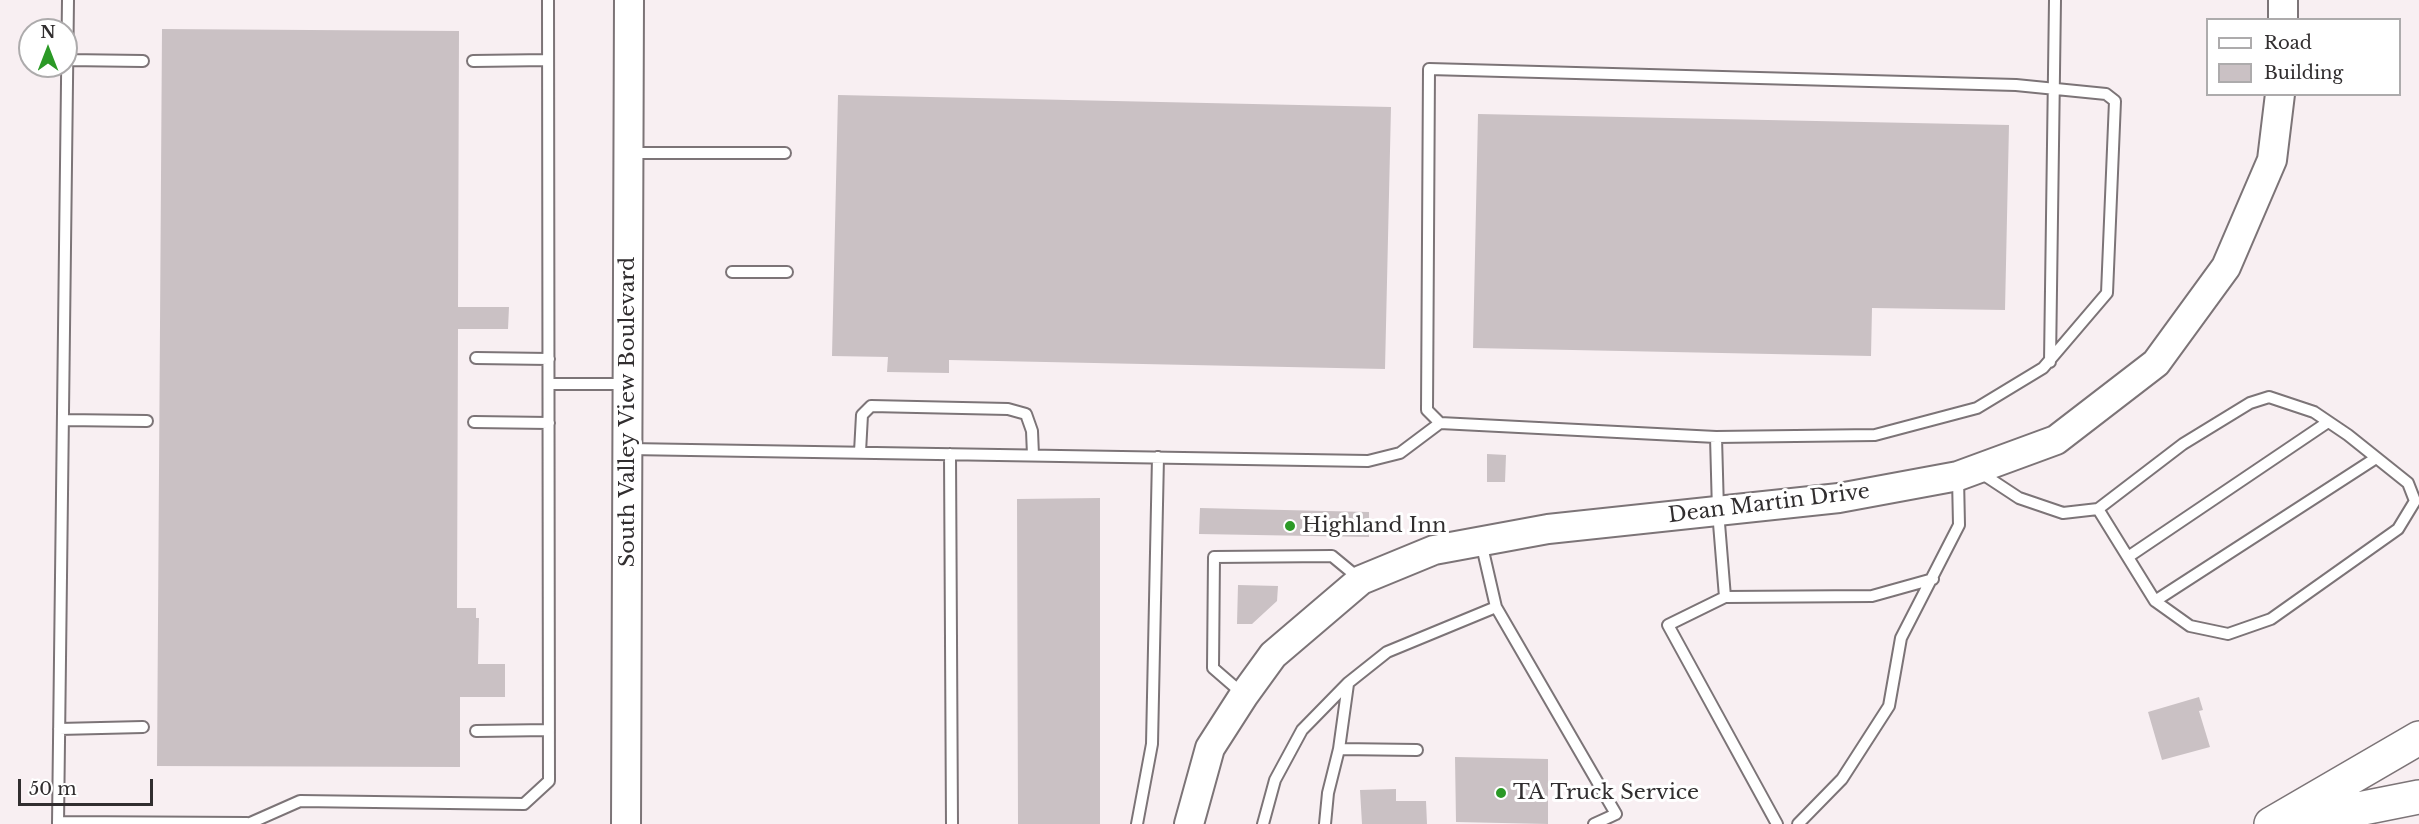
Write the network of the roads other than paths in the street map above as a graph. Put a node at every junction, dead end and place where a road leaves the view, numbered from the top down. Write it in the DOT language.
graph roads {
  1 [pos="68,0"];
  2 [pos="548,0"];
  3 [pos="629,0"];
  4 [pos="2055,0"];
  5 [pos="2283,0"];
  6 [pos="68,18"];
  7 [pos="2283,18"];
  8 [pos="78,60"];
  9 [pos="548,60"];
  10 [pos="143,61"];
  11 [pos="472,61"];
  12 [pos="67,78"];
  13 [pos="2052,89"];
  14 [pos="2280,96"];
  15 [pos="629,153"];
  16 [pos="785,153"];
  17 [pos="732,272"];
  18 [pos="787,272"];
  19 [pos="476,358"];
  20 [pos="549,359"];
  21 [pos="2049,362"];
  22 [pos="549,384"];
  23 [pos="628,384"];
  24 [pos="63,420"];
  25 [pos="147,421"];
  26 [pos="474,422"];
  27 [pos="2328,422"];
  28 [pos="549,423"];
  29 [pos="1440,423"];
  30 [pos="1716,437"];
  31 [pos="628,449"];
  32 [pos="860,452"];
  33 [pos="950,454"];
  34 [pos="1033,455"];
  35 [pos="1158,457"];
  36 [pos="2376,458"];
  37 [pos="1966,473"];
  38 [pos="2098,509"];
  39 [pos="1718,511"];
  40 [pos="1481,541"];
  41 [pos="2128,557"];
  42 [pos="1933,579"];
  43 [pos="1361,580"];
  44 [pos="1725,597"];
  45 [pos="2155,601"];
  46 [pos="1496,607"];
  47 [pos="1348,683"];
  48 [pos="1244,695"];
  49 [pos="143,728"];
  50 [pos="59,729"];
  51 [pos="549,730"];
  52 [pos="476,731"];
  53 [pos="2419,738"];
  54 [pos="1339,749"];
  55 [pos="1417,750"];
  56 [pos="2419,797"];
  57 [pos="1619,819"];
  58 [pos="58,823"];
  59 [pos="247,824"];
  60 [pos="626,824"];
  61 [pos="952,824"];
  62 [pos="1137,824"];
  63 [pos="1190,824"];
  64 [pos="1263,824"];
  65 [pos="1325,824"];
  66 [pos="1594,824"];
  67 [pos="1777,824"];
  68 [pos="1798,824"];
  69 [pos="2271,824"];
  70 [pos="2285,824"];
  1 -- 6 [label="lane"];
  2 -- 9 [label="lane"];
  3 -- 15 [label="main road, South Valley View Boulevard"];
  4 -- 13 [label="lane"];
  5 -- 7 [label="main road"];
  8 -- 10 [label="lane"];
  9 -- 11 [label="lane"];
  9 -- 20 [label="lane"];
  12 -- 24 [label="lane"];
  13 -- 21 [label="lane"];
  13 -- 21 [label="lane"];
  13 -- 29 [label="lane"];
  14 -- 37 [label="main road, Dean Martin Drive"];
  15 -- 16 [label="lane"];
  15 -- 23 [label="main road, South Valley View Boulevard"];
  17 -- 18 [label="lane"];
  19 -- 20 [label="lane"];
  20 -- 22 [label="lane"];
  21 -- 30 [label="lane"];
  22 -- 23 [label="lane"];
  22 -- 28 [label="lane"];
  23 -- 31 [label="main road, South Valley View Boulevard"];
  24 -- 25 [label="lane"];
  24 -- 50 [label="lane"];
  26 -- 28 [label="lane"];
  27 -- 36 [label="lane"];
  27 -- 38 [label="lane"];
  27 -- 41 [label="lane"];
  28 -- 51 [label="lane"];
  29 -- 30 [label="lane"];
  29 -- 35 [label="lane"];
  30 -- 39 [label="lane"];
  31 -- 32 [label="lane"];
  31 -- 60 [label="main road, South Valley View Boulevard"];
  32 -- 33 [label="lane"];
  32 -- 34 [label="lane"];
  33 -- 34 [label="lane"];
  33 -- 61 [label="lane"];
  34 -- 35 [label="lane"];
  35 -- 62 [label="lane"];
  36 -- 45 [label="lane"];
  36 -- 45 [label="lane"];
  37 -- 38 [label="lane"];
  37 -- 39 [label="main road, Dean Martin Drive"];
  37 -- 42 [label="lane"];
  38 -- 41 [label="lane"];
  39 -- 40 [label="main road, Dean Martin Drive"];
  39 -- 44 [label="lane"];
  40 -- 43 [label="main road, Dean Martin Drive"];
  40 -- 46 [label="lane"];
  41 -- 45 [label="lane"];
  42 -- 44 [label="lane"];
  42 -- 68 [label="lane"];
  43 -- 48 [label="main road, Dean Martin Drive"];
  43 -- 48 [label="lane"];
  44 -- 67 [label="lane"];
  46 -- 47 [label="lane"];
  46 -- 57 [label="lane"];
  47 -- 54 [label="lane"];
  47 -- 64 [label="lane"];
  48 -- 63 [label="main road, Dean Martin Drive"];
  49 -- 50 [label="lane"];
  50 -- 58 [label="lane"];
  51 -- 52 [label="lane"];
  51 -- 59 [label="lane"];
  53 -- 69 [label="highway"];
  54 -- 55 [label="lane"];
  54 -- 65 [label="lane"];
  56 -- 70 [label="highway"];
  57 -- 66 [label="lane"];
  58 -- 59 [label="lane"];
}
